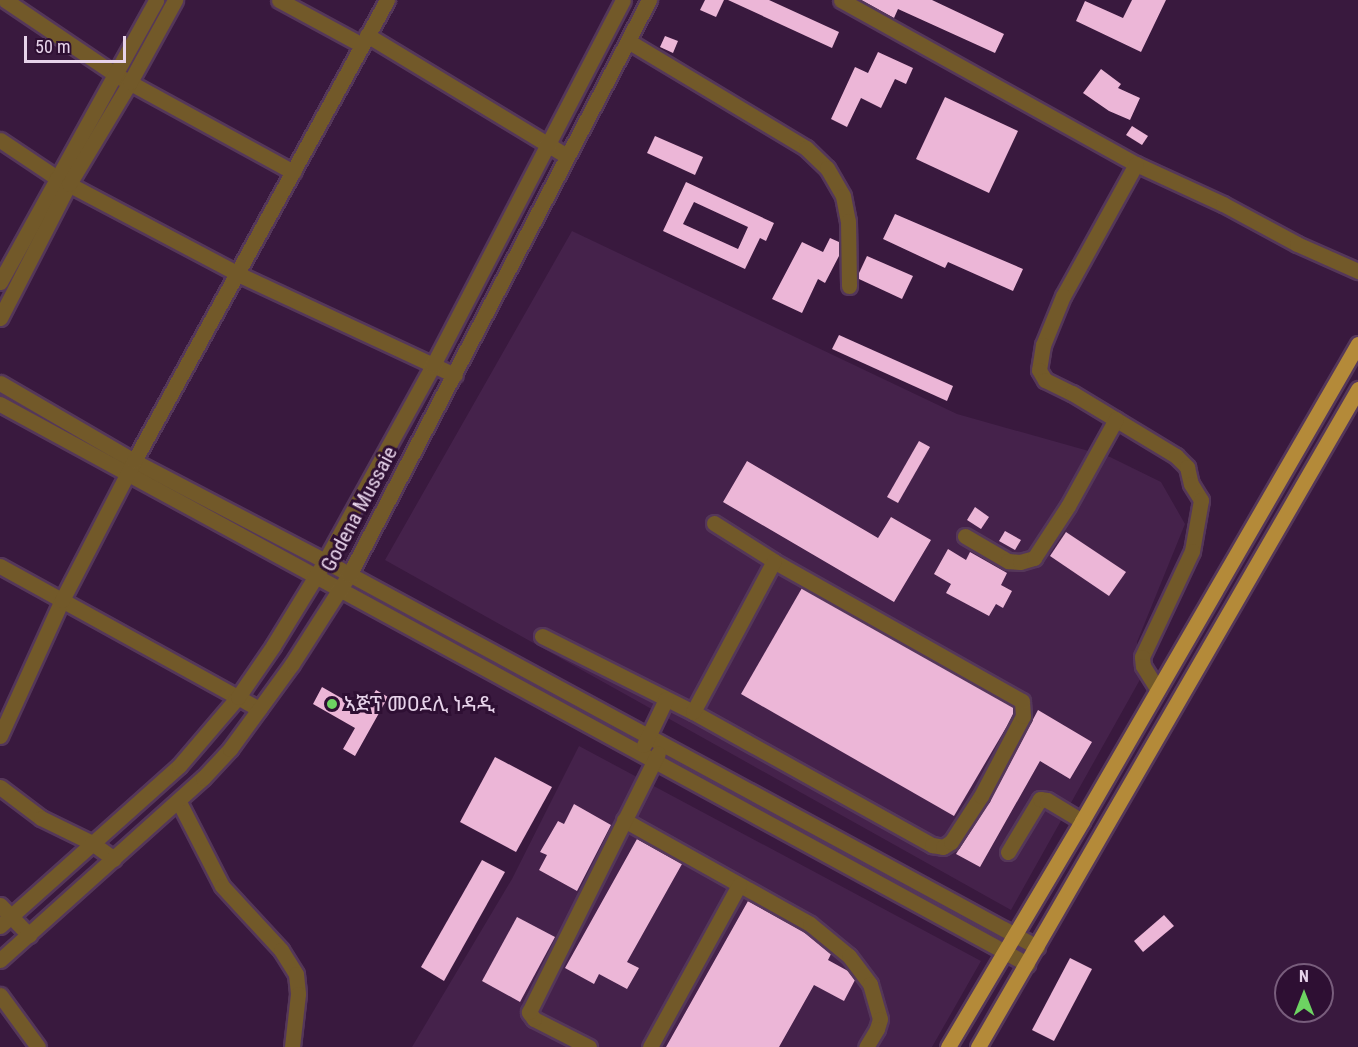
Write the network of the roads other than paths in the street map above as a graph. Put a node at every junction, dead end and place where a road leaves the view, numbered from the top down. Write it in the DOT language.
graph roads {
  1 [pos="4,0"];
  2 [pos="156,0"];
  3 [pos="175,0"];
  4 [pos="279,0"];
  5 [pos="387,0"];
  6 [pos="623,0"];
  7 [pos="649,0"];
  8 [pos="841,0"];
  9 [pos="365,40"];
  10 [pos="628,41"];
  11 [pos="116,75"];
  12 [pos="130,82"];
  13 [pos="0,140"];
  14 [pos="548,144"];
  15 [pos="567,156"];
  16 [pos="1136,164"];
  17 [pos="293,172"];
  18 [pos="63,181"];
  19 [pos="17,266"];
  20 [pos="1358,271"];
  21 [pos="238,274"];
  22 [pos="0,282"];
  23 [pos="849,286"];
  24 [pos="0,318"];
  25 [pos="1358,344"];
  26 [pos="433,365"];
  27 [pos="455,375"];
  28 [pos="0,383"];
  29 [pos="1358,389"];
  30 [pos="0,404"];
  31 [pos="1116,419"];
  32 [pos="1296,451"];
  33 [pos="1315,464"];
  34 [pos="131,468"];
  35 [pos="714,523"];
  36 [pos="965,536"];
  37 [pos="325,561"];
  38 [pos="774,561"];
  39 [pos="0,566"];
  40 [pos="316,574"];
  41 [pos="349,575"];
  42 [pos="340,589"];
  43 [pos="62,600"];
  44 [pos="542,636"];
  45 [pos="1158,690"];
  46 [pos="238,697"];
  47 [pos="666,699"];
  48 [pos="259,709"];
  49 [pos="693,712"];
  50 [pos="1,732"];
  51 [pos="648,736"];
  52 [pos="663,744"];
  53 [pos="639,753"];
  54 [pos="1119,757"];
  55 [pos="654,760"];
  56 [pos="1137,769"];
  57 [pos="2,792"];
  58 [pos="179,802"];
  59 [pos="624,820"];
  60 [pos="1082,821"];
  61 [pos="92,843"];
  62 [pos="1008,852"];
  63 [pos="114,859"];
  64 [pos="739,885"];
  65 [pos="0,905"];
  66 [pos="5,922"];
  67 [pos="29,935"];
  68 [pos="1015,935"];
  69 [pos="1037,947"];
  70 [pos="1005,953"];
  71 [pos="0,960"];
  72 [pos="1027,964"];
  73 [pos="0,996"];
  74 [pos="38,1047"];
  75 [pos="292,1047"];
  76 [pos="589,1047"];
  77 [pos="650,1047"];
  78 [pos="866,1047"];
  79 [pos="948,1047"];
  80 [pos="978,1047"];
  1 -- 11 [label="street"];
  2 -- 11 [label="street"];
  3 -- 12 [label="street"];
  4 -- 9 [label="street"];
  5 -- 9 [label="street"];
  6 -- 14 [label="street, Godena Mussaie"];
  7 -- 10 [label="street, Godena Mussaie"];
  8 -- 16 [label="street"];
  9 -- 14 [label="street"];
  9 -- 17 [label="street"];
  10 -- 15 [label="street, Godena Mussaie"];
  10 -- 23 [label="street"];
  11 -- 12 [label="street"];
  11 -- 18 [label="street"];
  12 -- 17 [label="street"];
  12 -- 18 [label="street"];
  13 -- 18 [label="street"];
  14 -- 15 [label="street"];
  14 -- 26 [label="street, Godena Mussaie"];
  15 -- 27 [label="street, Godena Mussaie"];
  16 -- 20 [label="street"];
  16 -- 31 [label="street"];
  17 -- 21 [label="street"];
  18 -- 19 [label="street"];
  18 -- 21 [label="street"];
  19 -- 22 [label="street"];
  19 -- 24 [label="street"];
  21 -- 26 [label="street"];
  21 -- 34 [label="street"];
  25 -- 32 [label="main road"];
  26 -- 27 [label="street"];
  26 -- 37 [label="street, Godena Mussaie"];
  27 -- 41 [label="street, Godena Mussaie"];
  28 -- 34 [label="street"];
  29 -- 33 [label="main road"];
  30 -- 34 [label="street"];
  31 -- 36 [label="street"];
  31 -- 45 [label="street"];
  32 -- 33 [label="main road"];
  32 -- 45 [label="main road"];
  33 -- 56 [label="main road"];
  34 -- 37 [label="street"];
  34 -- 40 [label="street"];
  34 -- 43 [label="street"];
  35 -- 38 [label="street"];
  37 -- 40 [label="street, Godena Mussaie"];
  37 -- 41 [label="street"];
  38 -- 49 [label="street"];
  38 -- 49 [label="street"];
  39 -- 43 [label="street"];
  40 -- 42 [label="street"];
  40 -- 46 [label="street, Godena Mussaie"];
  41 -- 42 [label="street, Godena Mussaie"];
  41 -- 51 [label="street"];
  42 -- 48 [label="street, Godena Mussaie"];
  42 -- 53 [label="street"];
  43 -- 46 [label="street"];
  43 -- 50 [label="street"];
  44 -- 47 [label="street"];
  45 -- 54 [label="main road"];
  46 -- 48 [label="street"];
  46 -- 61 [label="street, Godena Mussaie"];
  47 -- 49 [label="street"];
  47 -- 51 [label="street"];
  48 -- 58 [label="street, Godena Mussaie"];
  51 -- 52 [label="street"];
  51 -- 53 [label="street"];
  52 -- 55 [label="street"];
  52 -- 68 [label="street"];
  53 -- 55 [label="street"];
  54 -- 56 [label="main road"];
  54 -- 60 [label="main road"];
  55 -- 59 [label="street"];
  55 -- 70 [label="street"];
  56 -- 69 [label="main road"];
  57 -- 61 [label="street"];
  58 -- 63 [label="street, Godena Mussaie"];
  58 -- 75 [label="street"];
  59 -- 64 [label="street"];
  59 -- 76 [label="street"];
  60 -- 62 [label="street"];
  60 -- 68 [label="main road"];
  61 -- 63 [label="street"];
  61 -- 66 [label="street, Godena Mussaie"];
  63 -- 67 [label="street, Godena Mussaie"];
  64 -- 77 [label="street"];
  64 -- 78 [label="street"];
  65 -- 66 [label="street"];
  66 -- 67 [label="street"];
  67 -- 71 [label="street, Godena Mussaie"];
  68 -- 69 [label="street"];
  68 -- 70 [label="main road"];
  69 -- 72 [label="main road"];
  70 -- 72 [label="street"];
  70 -- 79 [label="main road"];
  72 -- 80 [label="main road"];
  73 -- 74 [label="street"];
}
